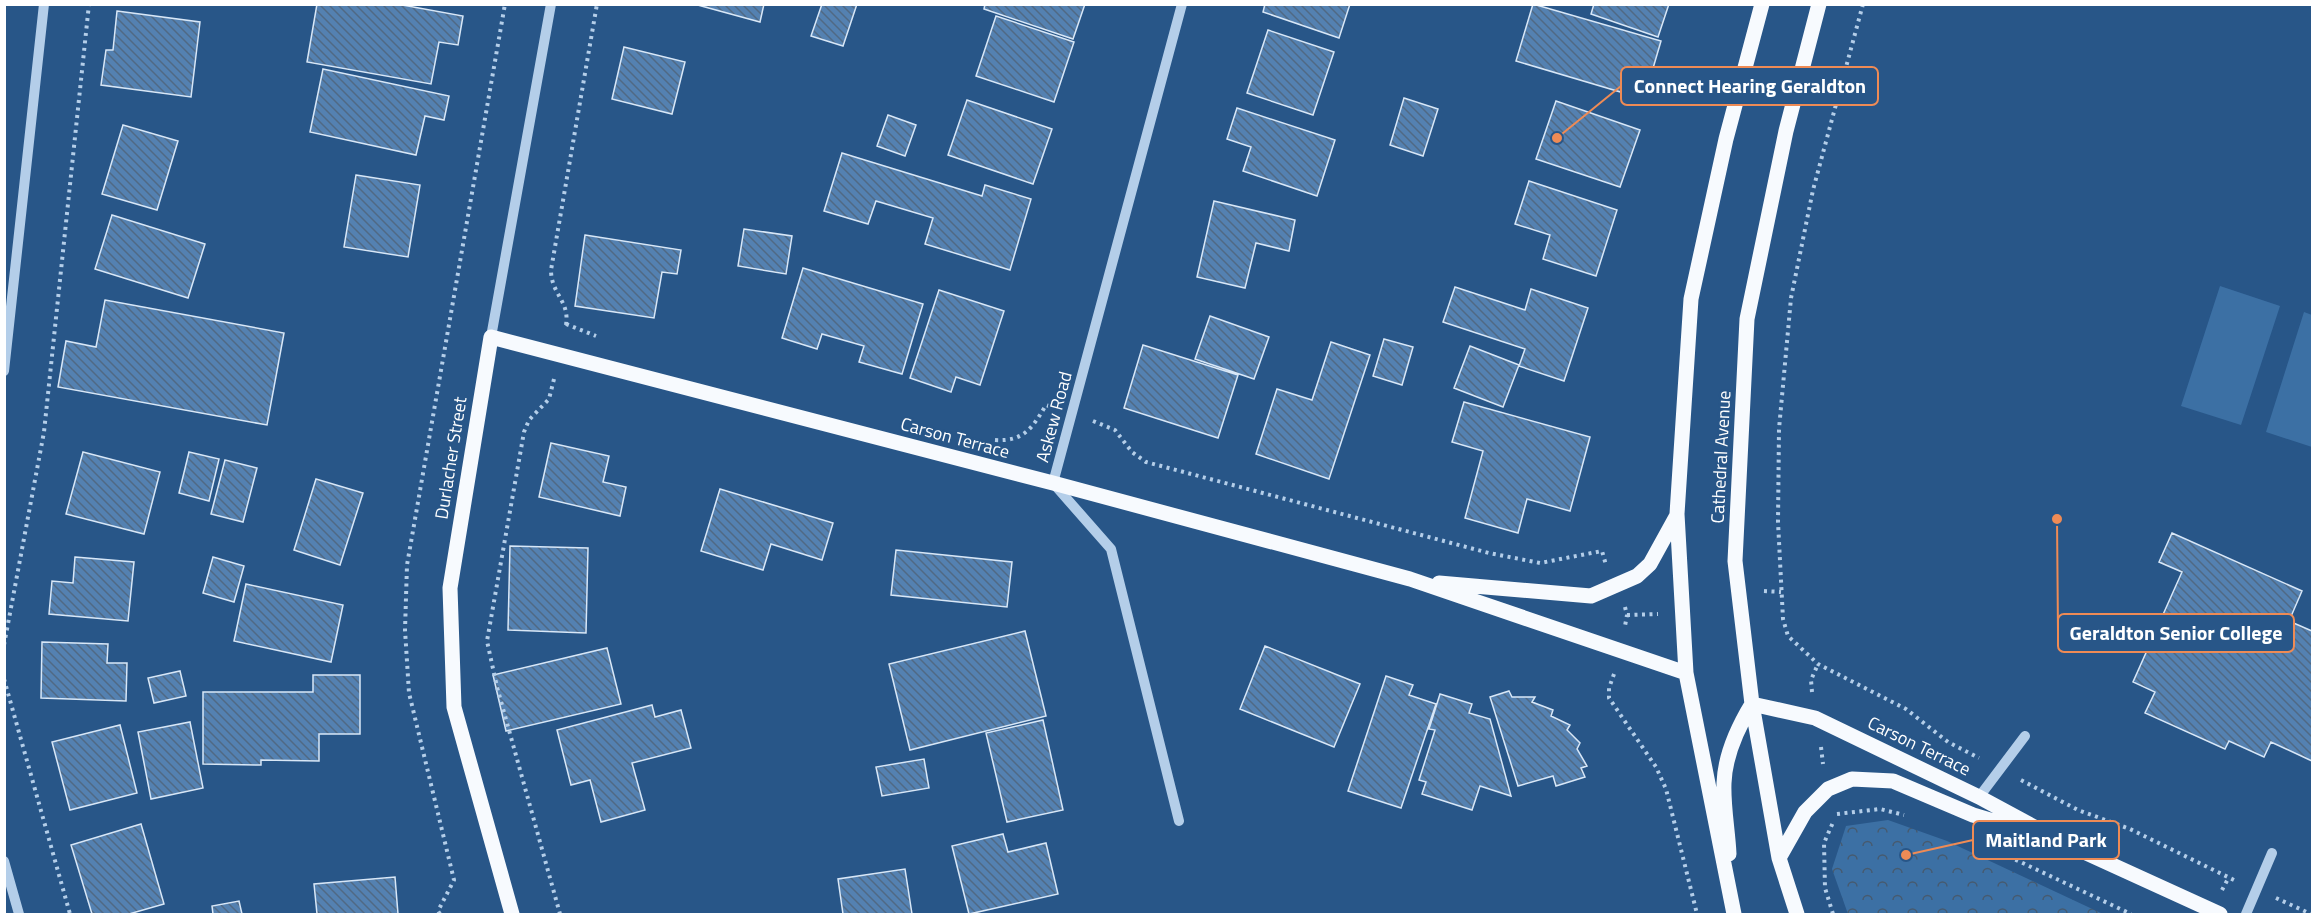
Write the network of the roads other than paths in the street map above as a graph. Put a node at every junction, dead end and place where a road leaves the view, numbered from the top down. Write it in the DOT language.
graph roads {
  1 [pos="44,4"];
  2 [pos="550,4"];
  3 [pos="1182,4"];
  4 [pos="1762,4"];
  5 [pos="1819,4"];
  6 [pos="491,337"];
  7 [pos="4,371"];
  8 [pos="1053,483"];
  9 [pos="1677,514"];
  10 [pos="1410,579"];
  11 [pos="1686,673"];
  12 [pos="1752,704"];
  13 [pos="2025,736"];
  14 [pos="1979,797"];
  15 [pos="1179,821"];
  16 [pos="2062,842"];
  17 [pos="2271,853"];
  18 [pos="1779,858"];
  19 [pos="4,861"];
  20 [pos="1732,911"];
  21 [pos="19,915"];
  22 [pos="512,915"];
  23 [pos="1797,915"];
  24 [pos="2220,915"];
  25 [pos="2246,915"];
  1 -- 7 [label="street"];
  2 -- 6 [label="street, Durlacher Street"];
  3 -- 8 [label="street, Askew Road"];
  4 -- 9 [label="main road"];
  5 -- 12 [label="main road, Cathedral Avenue"];
  6 -- 8 [label="main road, Carson Terrace"];
  6 -- 22 [label="main road, Durlacher Street"];
  8 -- 10 [label="main road, Carson Terrace"];
  8 -- 15 [label="street, Askew Road"];
  9 -- 10 [label="main road, Carson Terrace"];
  9 -- 11 [label="main road"];
  10 -- 11 [label="main road, Carson Terrace"];
  11 -- 20 [label="main road"];
  12 -- 14 [label="main road, Carson Terrace"];
  12 -- 18 [label="main road, Cathedral Avenue"];
  12 -- 20 [label="main road"];
  13 -- 14 [label="street"];
  14 -- 16 [label="main road, Carson Terrace"];
  16 -- 18 [label="main road, Carson Terrace"];
  16 -- 24 [label="main road, Carson Terrace"];
  17 -- 25 [label="street"];
  18 -- 23 [label="main road, Cathedral Avenue"];
  19 -- 21 [label="street"];
}
